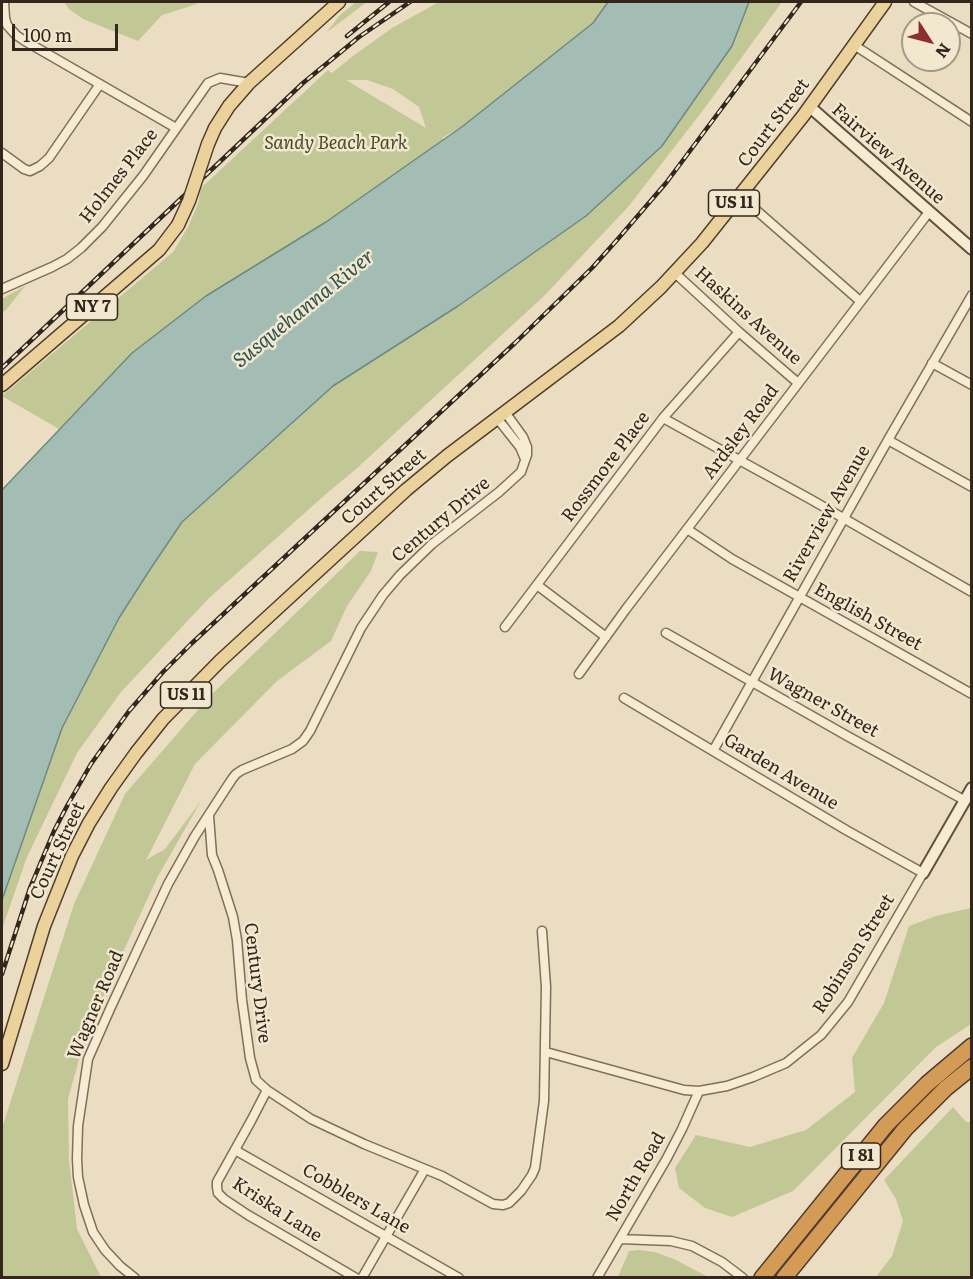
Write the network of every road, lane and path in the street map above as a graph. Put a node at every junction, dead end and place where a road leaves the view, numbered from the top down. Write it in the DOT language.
graph roads {
  1 [pos="4,2"];
  2 [pos="339,2"];
  3 [pos="885,2"];
  4 [pos="914,2"];
  5 [pos="972,34"];
  6 [pos="854,45"];
  7 [pos="249,82"];
  8 [pos="100,84"];
  9 [pos="810,108"];
  10 [pos="972,122"];
  11 [pos="176,128"];
  12 [pos="2,153"];
  13 [pos="740,196"];
  14 [pos="929,212"];
  15 [pos="972,249"];
  16 [pos="675,273"];
  17 [pos="2,289"];
  18 [pos="972,295"];
  19 [pos="860,302"];
  20 [pos="739,332"];
  21 [pos="932,363"];
  22 [pos="798,383"];
  23 [pos="2,385"];
  24 [pos="972,385"];
  25 [pos="501,415"];
  26 [pos="663,418"];
  27 [pos="888,440"];
  28 [pos="740,461"];
  29 [pos="972,487"];
  30 [pos="844,519"];
  31 [pos="687,529"];
  32 [pos="537,585"];
  33 [pos="972,592"];
  34 [pos="799,597"];
  35 [pos="505,627"];
  36 [pos="666,633"];
  37 [pos="606,637"];
  38 [pos="579,674"];
  39 [pos="752,682"];
  40 [pos="972,694"];
  41 [pos="624,698"];
  42 [pos="713,751"];
  43 [pos="972,788"];
  44 [pos="964,800"];
  45 [pos="209,815"];
  46 [pos="923,873"];
  47 [pos="542,931"];
  48 [pos="972,1046"];
  49 [pos="546,1052"];
  50 [pos="2,1064"];
  51 [pos="972,1067"];
  52 [pos="267,1089"];
  53 [pos="699,1091"];
  54 [pos="235,1150"];
  55 [pos="425,1169"];
  56 [pos="387,1237"];
  57 [pos="620,1239"];
  58 [pos="135,1278"];
  59 [pos="356,1278"];
  60 [pos="362,1278"];
  61 [pos="459,1278"];
  62 [pos="597,1278"];
  63 [pos="743,1278"];
  64 [pos="762,1278"];
  65 [pos="784,1278"];
  1 -- 8 [label="street"];
  2 -- 7 [label="main road, NY 7"];
  3 -- 6 [label="main road, Court Street / US 11"];
  4 -- 5 [label="street"];
  6 -- 9 [label="main road, Court Street / US 11"];
  6 -- 10 [label="street"];
  7 -- 11 [label="street, Holmes Place"];
  7 -- 23 [label="main road, NY 7, bridge"];
  8 -- 11 [label="street"];
  8 -- 12 [label="street"];
  9 -- 13 [label="main road, Court Street / US 11"];
  9 -- 14 [label="street, Fairview Avenue"];
  11 -- 17 [label="street, Holmes Place"];
  13 -- 16 [label="main road, Court Street / US 11"];
  13 -- 19 [label="street"];
  14 -- 15 [label="street, Fairview Avenue"];
  14 -- 19 [label="street, Ardsley Road"];
  16 -- 20 [label="street, Haskins Avenue"];
  16 -- 25 [label="main road, Court Street / US 11"];
  18 -- 21 [label="street, Riverview Avenue"];
  19 -- 22 [label="street, Ardsley Road"];
  20 -- 22 [label="street, Haskins Avenue"];
  20 -- 26 [label="street, Rossmore Place"];
  21 -- 24 [label="street"];
  21 -- 27 [label="street, Riverview Avenue"];
  22 -- 28 [label="street, Ardsley Road"];
  25 -- 45 [label="street, Century Drive"];
  25 -- 50 [label="main road, Court Street / US 11"];
  26 -- 28 [label="street"];
  26 -- 32 [label="street, Rossmore Place"];
  27 -- 29 [label="street"];
  27 -- 30 [label="street, Riverview Avenue"];
  28 -- 30 [label="street"];
  28 -- 31 [label="street, Ardsley Road"];
  30 -- 33 [label="street"];
  30 -- 34 [label="street, Riverview Avenue"];
  31 -- 34 [label="street, English Street"];
  31 -- 37 [label="street, Ardsley Road"];
  32 -- 35 [label="street, Rossmore Place"];
  32 -- 37 [label="street"];
  34 -- 39 [label="street, Riverview Avenue"];
  34 -- 40 [label="street, English Street"];
  36 -- 39 [label="street, Wagner Street"];
  37 -- 38 [label="street, Ardsley Road"];
  39 -- 42 [label="street, Riverview Avenue"];
  39 -- 44 [label="street, Wagner Street"];
  41 -- 42 [label="street, Garden Avenue"];
  42 -- 46 [label="street, Garden Avenue"];
  43 -- 44 [label="street, Robinson Street"];
  44 -- 46 [label="street, Robinson Street"];
  45 -- 52 [label="street, Century Drive"];
  45 -- 58 [label="street, Wagner Road"];
  46 -- 53 [label="street, Robinson Street"];
  47 -- 49 [label="street, Century Drive"];
  48 -- 64 [label="highway, I 81"];
  49 -- 53 [label="street, Robinson Street"];
  49 -- 55 [label="street, Century Drive"];
  51 -- 65 [label="highway, I 81"];
  52 -- 54 [label="street, Kriska Lane"];
  52 -- 55 [label="street, Century Drive"];
  53 -- 57 [label="street, North Road"];
  54 -- 56 [label="street, Cobblers Lane"];
  54 -- 59 [label="street, Kriska Lane"];
  55 -- 56 [label="street"];
  56 -- 60 [label="street"];
  56 -- 61 [label="street, Cobblers Lane"];
  57 -- 62 [label="street, North Road"];
  57 -- 63 [label="street"];
}
